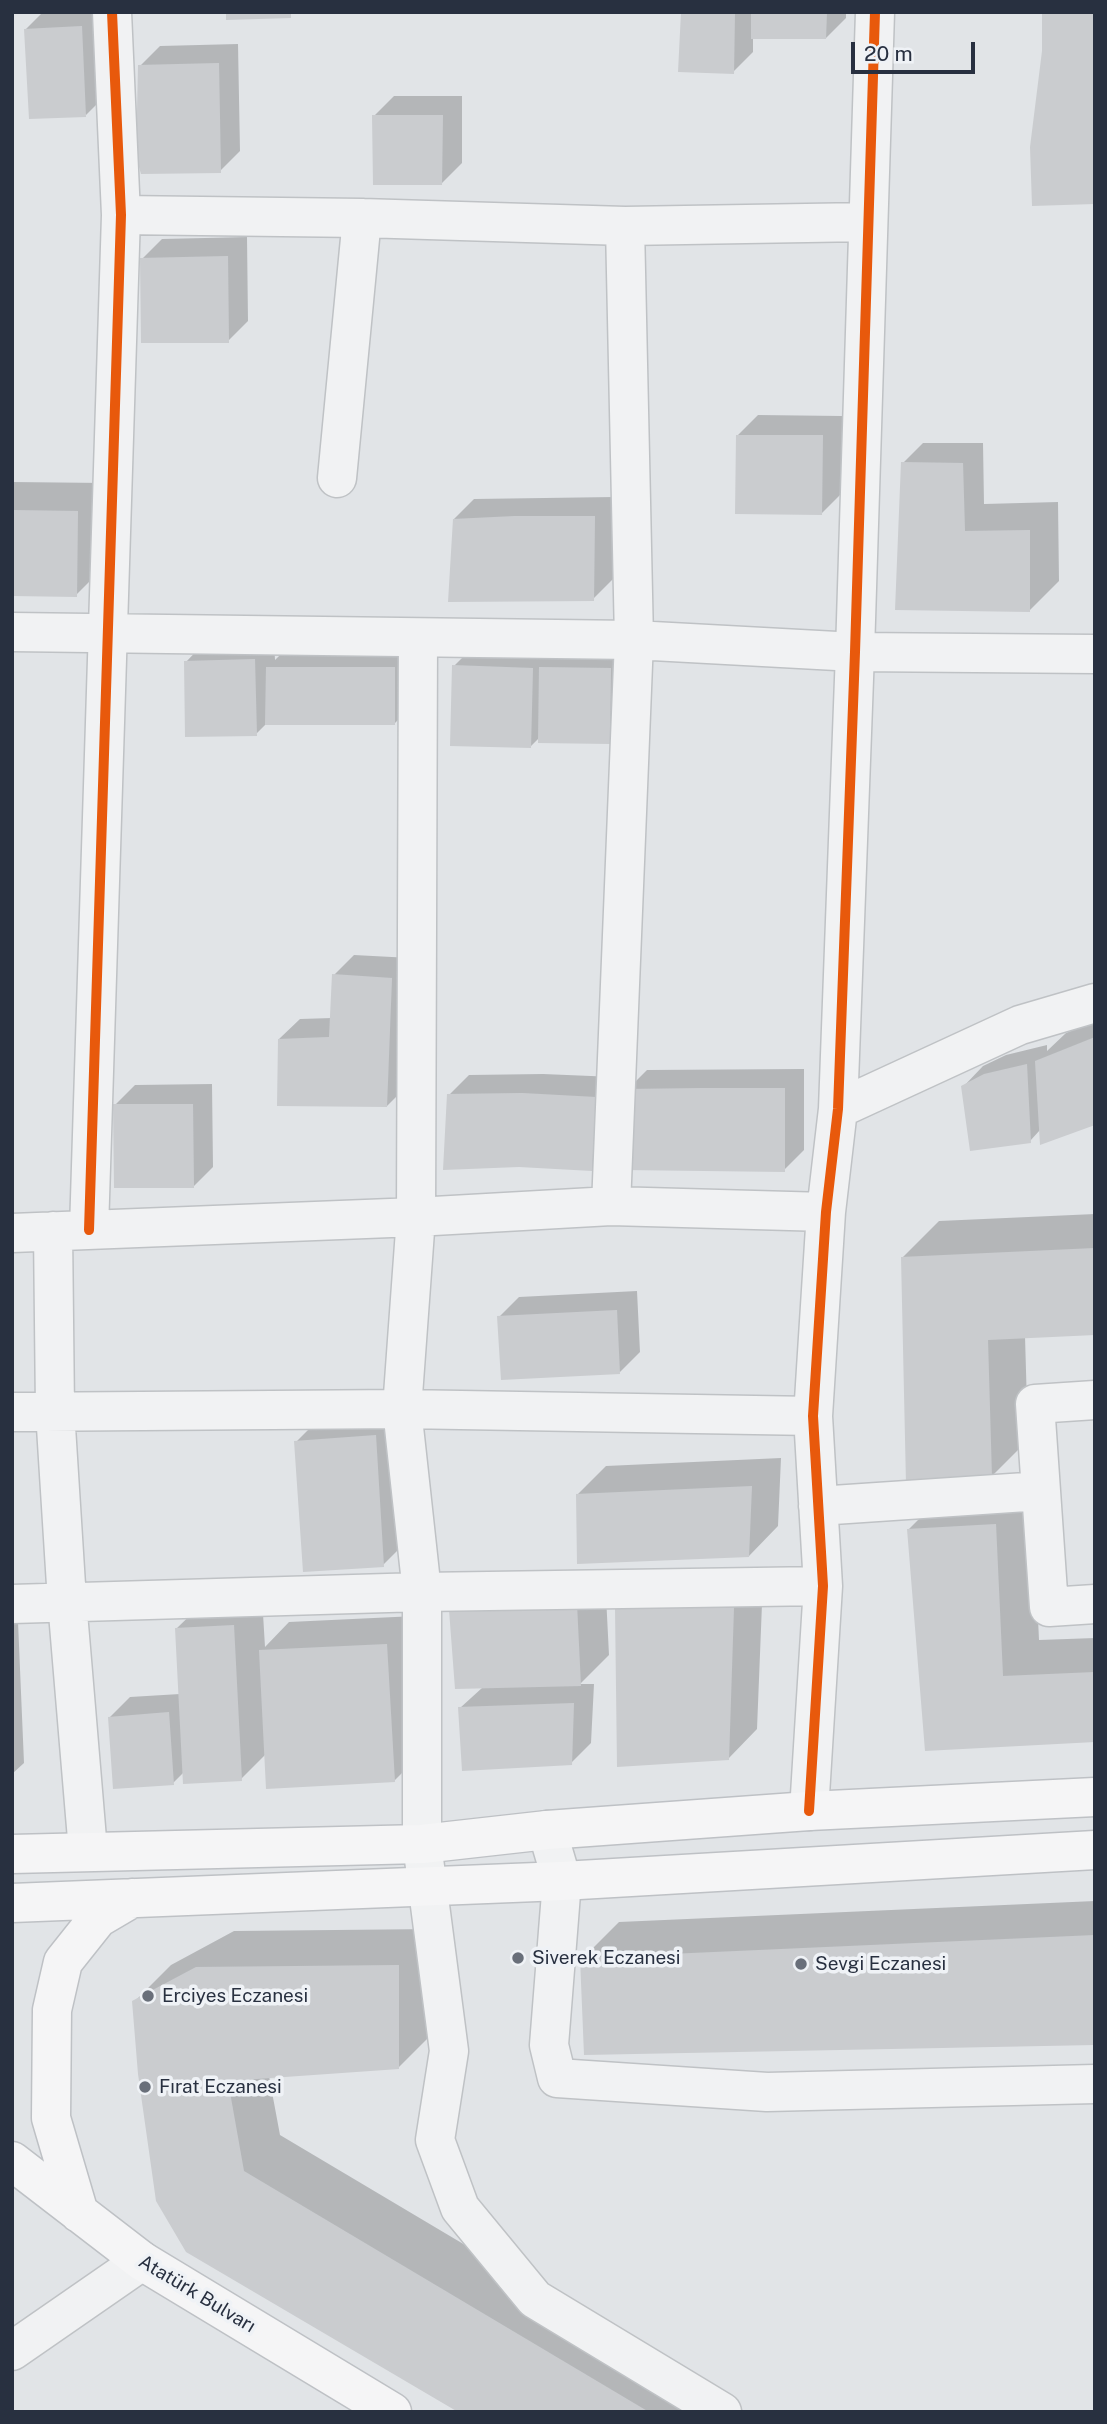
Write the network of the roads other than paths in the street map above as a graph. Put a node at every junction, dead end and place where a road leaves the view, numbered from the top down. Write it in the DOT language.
graph roads {
  1 [pos="112,12"];
  2 [pos="875,12"];
  3 [pos="121,215"];
  4 [pos="362,218"];
  5 [pos="867,222"];
  6 [pos="625,226"];
  7 [pos="337,478"];
  8 [pos="12,632"];
  9 [pos="107,633"];
  10 [pos="418,638"];
  11 [pos="634,640"];
  12 [pos="855,652"];
  13 [pos="1095,654"];
  14 [pos="1095,1003"];
  15 [pos="838,1109"];
  16 [pos="611,1206"];
  17 [pos="826,1212"];
  18 [pos="416,1217"];
  19 [pos="71,1230"];
  20 [pos="12,1233"];
  21 [pos="1095,1400"];
  22 [pos="402,1409"];
  23 [pos="55,1411"];
  24 [pos="12,1412"];
  25 [pos="813,1416"];
  26 [pos="1041,1491"];
  27 [pos="818,1506"];
  28 [pos="822,1586"];
  29 [pos="422,1592"];
  30 [pos="67,1601"];
  31 [pos="12,1604"];
  32 [pos="1095,1604"];
  33 [pos="1095,1797"];
  34 [pos="809,1811"];
  35 [pos="547,1830"];
  36 [pos="422,1844"];
  37 [pos="1095,1850"];
  38 [pos="88,1851"];
  39 [pos="12,1854"];
  40 [pos="562,1881"];
  41 [pos="426,1886"];
  42 [pos="132,1898"];
  43 [pos="12,1903"];
  44 [pos="1095,2084"];
  45 [pos="12,2161"];
  46 [pos="79,2213"];
  47 [pos="142,2261"];
  48 [pos="12,2351"];
  49 [pos="392,2412"];
  50 [pos="722,2412"];
  1 -- 3 [label="street"];
  2 -- 5 [label="street"];
  3 -- 4 [label="street"];
  3 -- 9 [label="street"];
  4 -- 6 [label="street"];
  4 -- 7 [label="street"];
  5 -- 6 [label="street"];
  5 -- 12 [label="street"];
  6 -- 11 [label="street"];
  8 -- 9 [label="street"];
  9 -- 10 [label="street"];
  9 -- 19 [label="street"];
  10 -- 11 [label="street"];
  10 -- 18 [label="street"];
  11 -- 12 [label="street"];
  11 -- 16 [label="street"];
  12 -- 13 [label="street"];
  12 -- 15 [label="street"];
  14 -- 15 [label="street"];
  15 -- 17 [label="street"];
  16 -- 17 [label="street"];
  16 -- 18 [label="street"];
  17 -- 25 [label="street"];
  18 -- 19 [label="street"];
  18 -- 22 [label="street"];
  19 -- 20 [label="street"];
  19 -- 23 [label="street"];
  21 -- 26 [label="street"];
  22 -- 23 [label="street"];
  22 -- 25 [label="street"];
  22 -- 29 [label="street"];
  23 -- 24 [label="street"];
  23 -- 30 [label="street"];
  25 -- 27 [label="street"];
  26 -- 27 [label="street"];
  26 -- 32 [label="street"];
  27 -- 28 [label="street"];
  28 -- 29 [label="street"];
  28 -- 34 [label="street"];
  29 -- 30 [label="street"];
  29 -- 36 [label="street"];
  30 -- 31 [label="street"];
  30 -- 38 [label="street"];
  33 -- 34 [label="main road"];
  34 -- 35 [label="main road"];
  35 -- 36 [label="main road"];
  35 -- 40 [label="street"];
  36 -- 38 [label="main road"];
  36 -- 41 [label="street"];
  37 -- 40 [label="main road"];
  38 -- 39 [label="main road"];
  40 -- 41 [label="main road"];
  40 -- 44 [label="street"];
  41 -- 42 [label="main road"];
  41 -- 50 [label="street"];
  42 -- 43 [label="main road"];
  42 -- 46 [label="main road"];
  45 -- 46 [label="main road, Atatürk Bulvarı"];
  46 -- 47 [label="main road, Atatürk Bulvarı"];
  47 -- 48 [label="street"];
  47 -- 49 [label="main road, Atatürk Bulvarı"];
}
